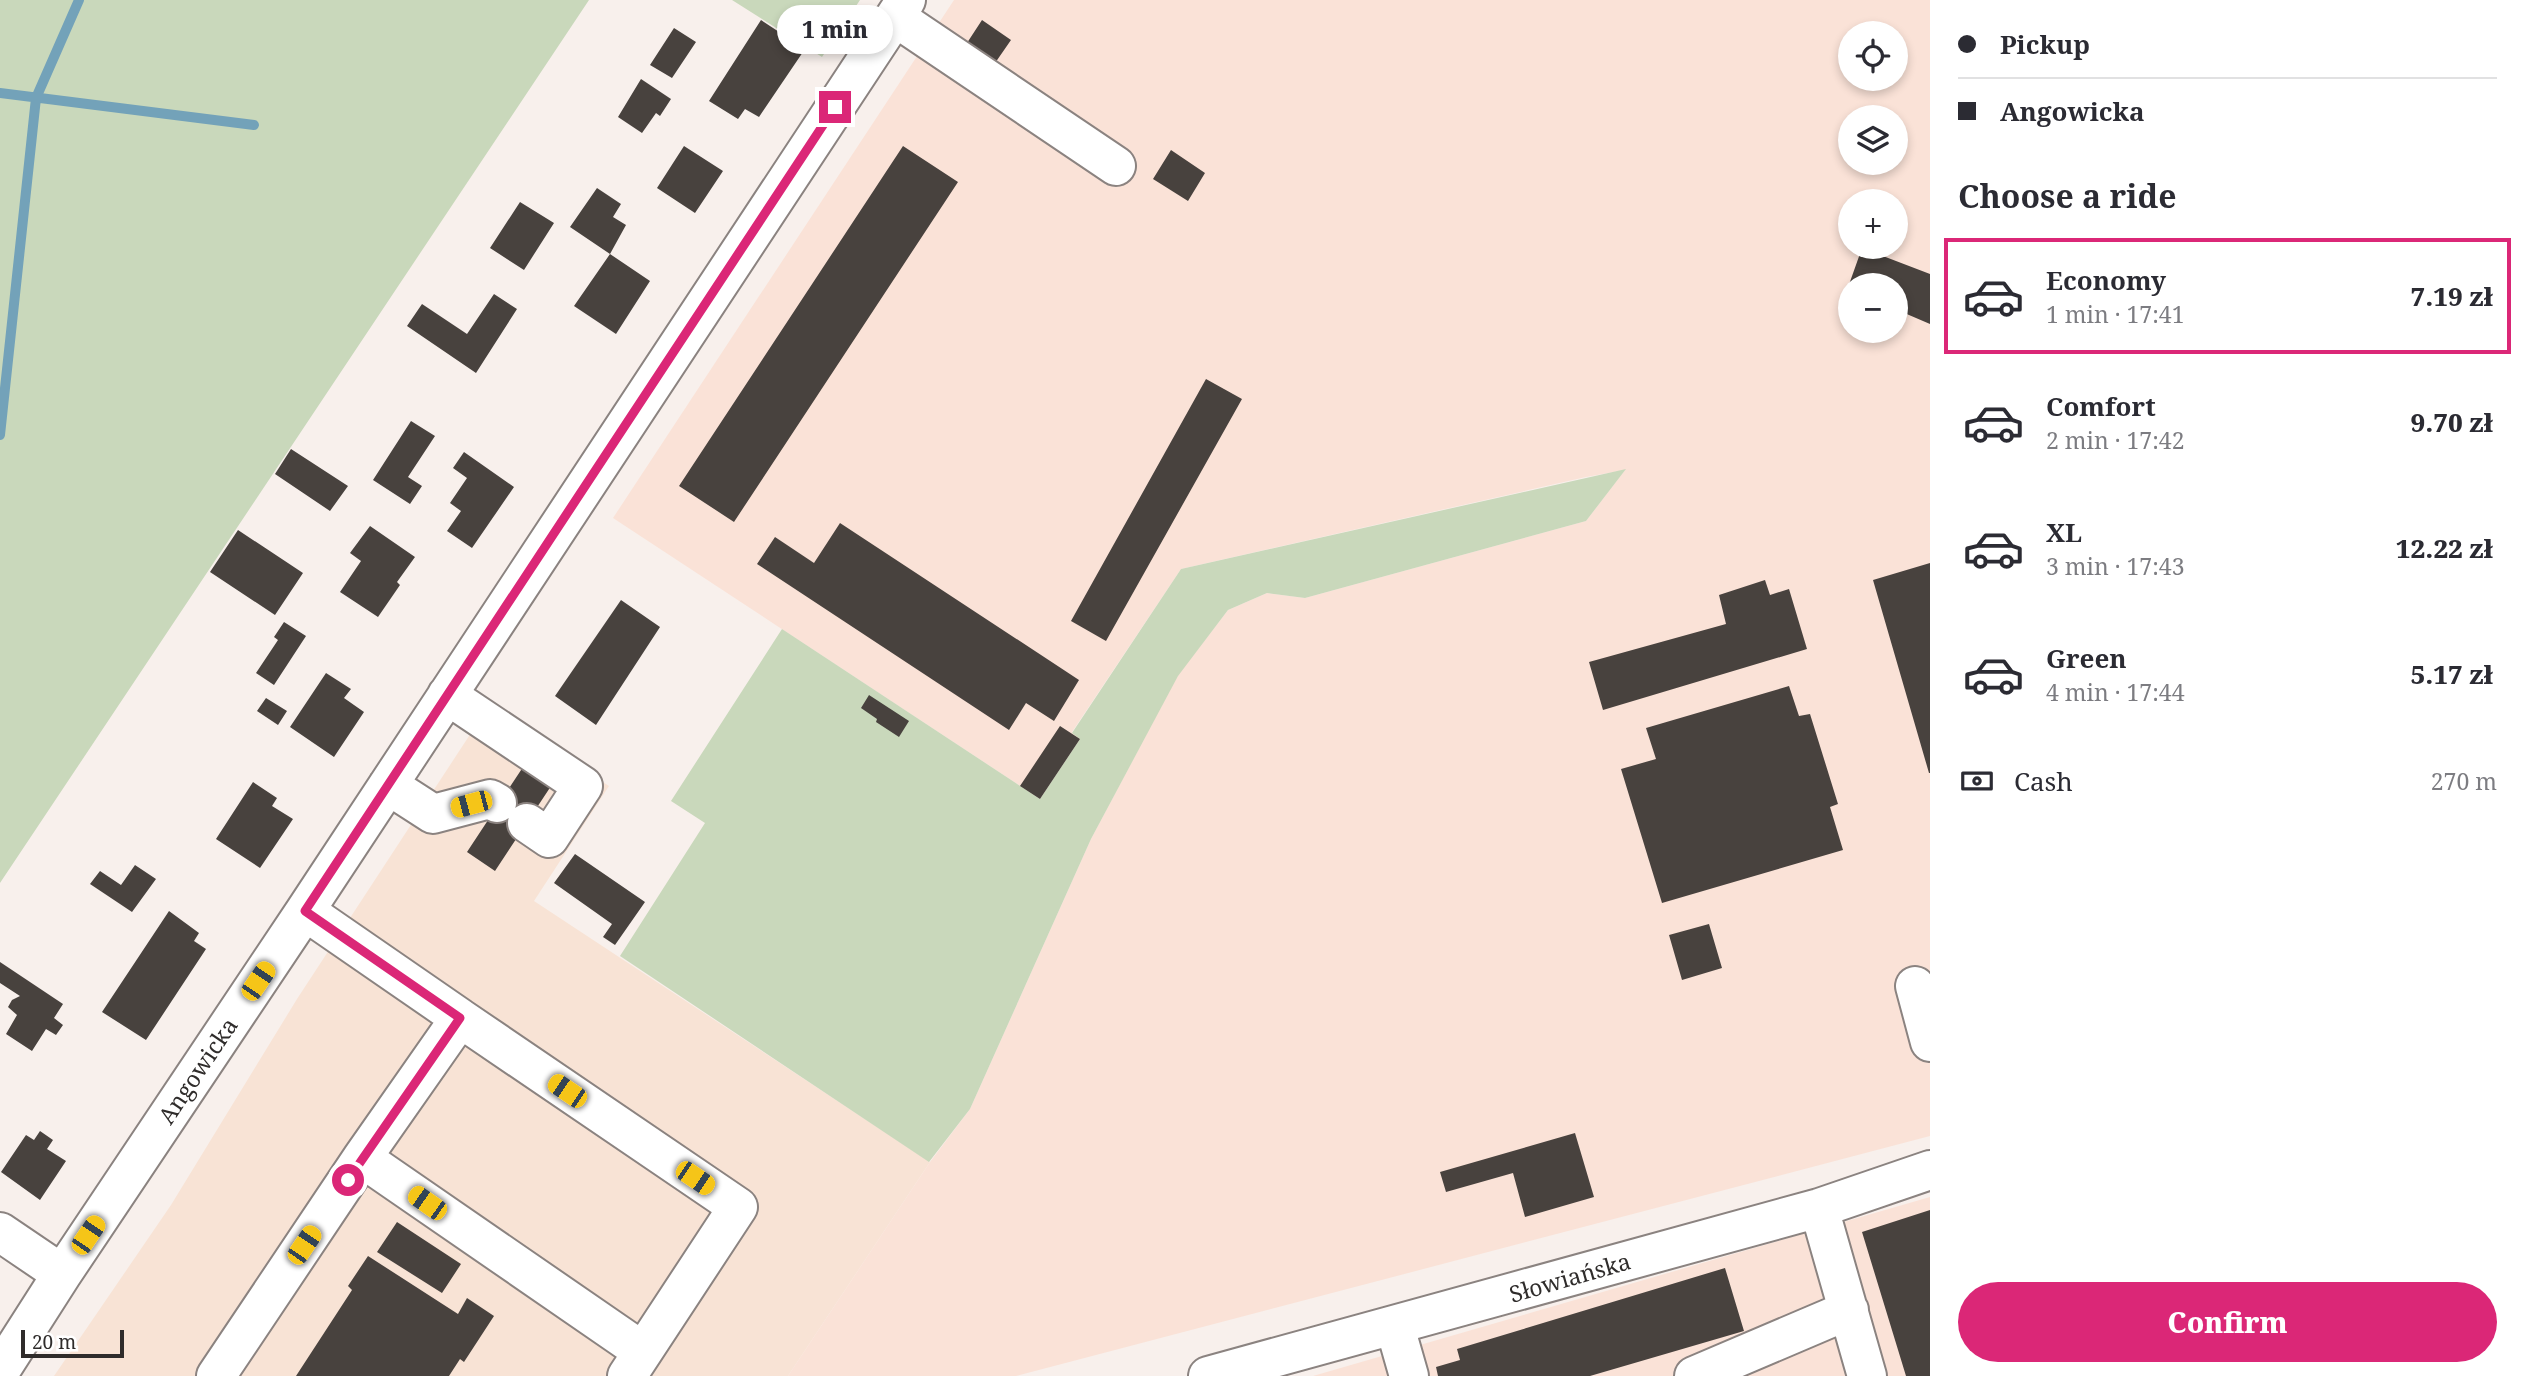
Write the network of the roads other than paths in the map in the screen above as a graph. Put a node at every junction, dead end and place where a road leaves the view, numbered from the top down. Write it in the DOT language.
graph roads {
  1 [pos="900,9"];
  2 [pos="1116,166"];
  3 [pos="447,695"];
  4 [pos="388,785"];
  5 [pos="305,911"];
  6 [pos="1915,986"];
  7 [pos="460,1018"];
  8 [pos="1930,1042"];
  9 [pos="362,1158"];
  10 [pos="1930,1170"];
  11 [pos="1819,1208"];
  12 [pos="0,1233"];
  13 [pos="62,1274"];
  14 [pos="1849,1310"];
  15 [pos="1395,1327"];
  16 [pos="635,1364"];
  17 [pos="0,1371"];
  18 [pos="216,1376"];
  19 [pos="1208,1376"];
  20 [pos="1409,1376"];
  21 [pos="1694,1376"];
  22 [pos="1867,1376"];
  1 -- 2 [label="street"];
  1 -- 3 [label="street, Angowicka"];
  3 -- 4 [label="street, Angowicka"];
  3 -- 4 [label="street"];
  4 -- 5 [label="street, Angowicka"];
  5 -- 7 [label="street"];
  5 -- 13 [label="street, Angowicka"];
  6 -- 8 [label="street"];
  7 -- 9 [label="street"];
  7 -- 16 [label="street"];
  9 -- 16 [label="street"];
  9 -- 18 [label="street"];
  10 -- 11 [label="street, Słowiańska"];
  11 -- 14 [label="street"];
  11 -- 15 [label="street, Słowiańska"];
  12 -- 13 [label="street"];
  13 -- 17 [label="street, Angowicka"];
  14 -- 21 [label="street"];
  14 -- 22 [label="street"];
  15 -- 19 [label="street, Słowiańska"];
  15 -- 20 [label="street"];
}
